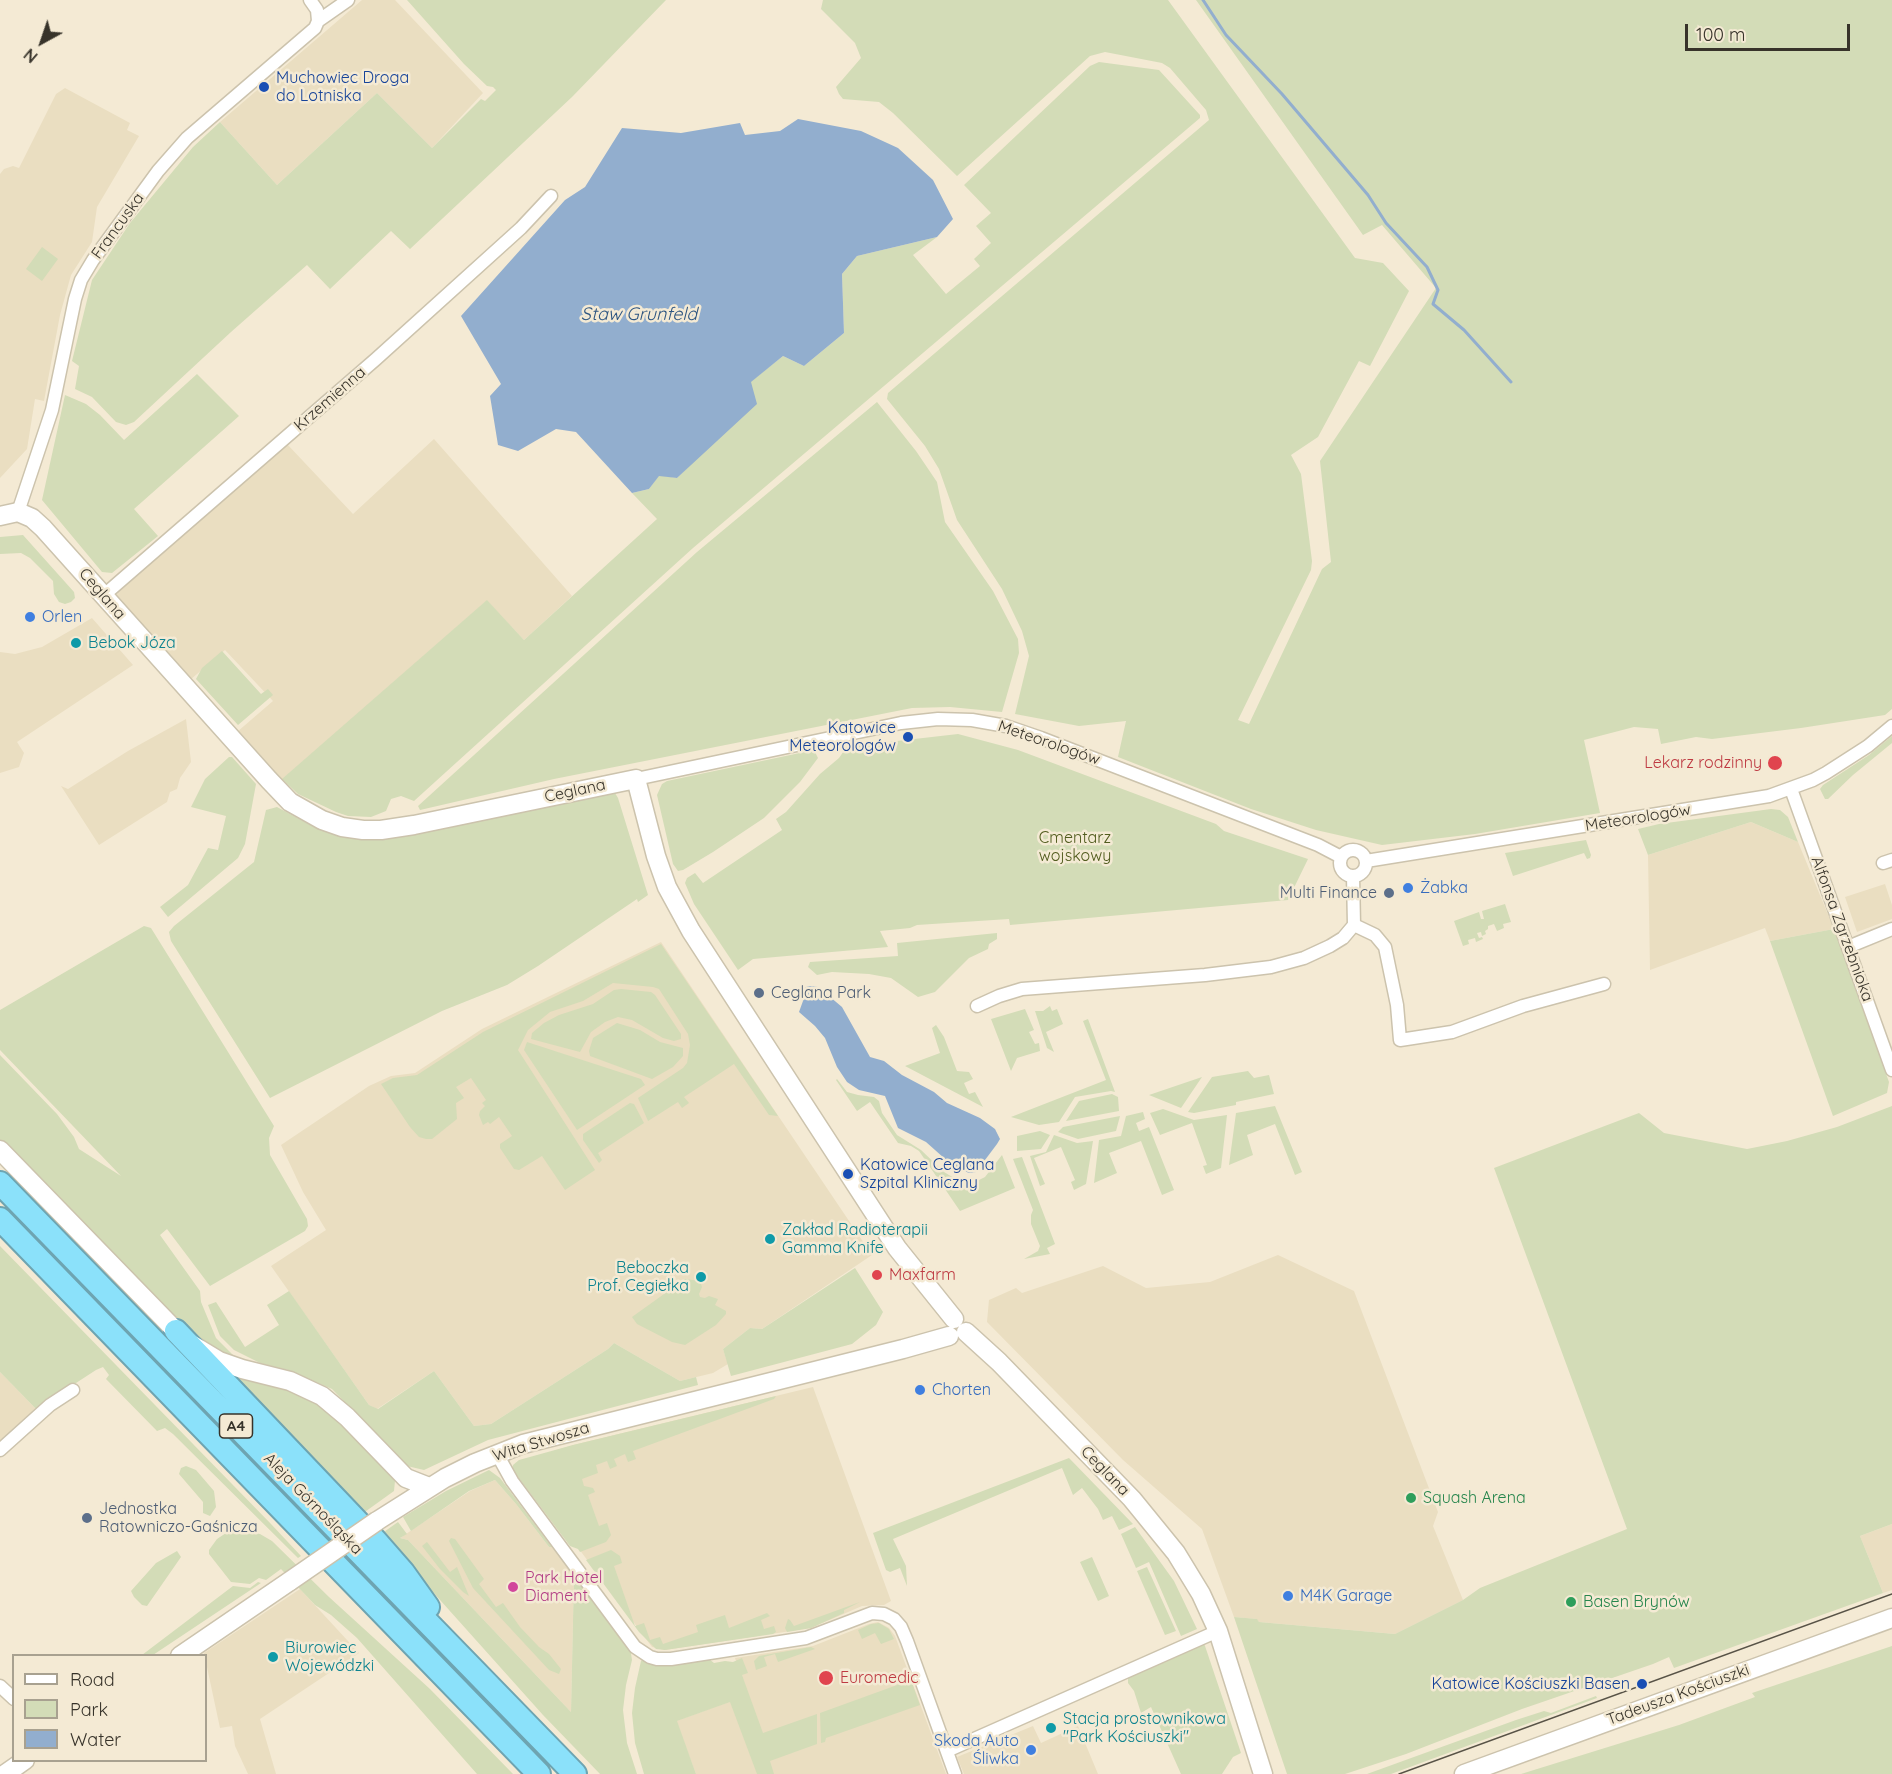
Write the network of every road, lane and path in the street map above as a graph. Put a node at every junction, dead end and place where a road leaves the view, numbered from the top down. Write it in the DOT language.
graph roads {
  1 [pos="310,0"];
  2 [pos="348,0"];
  3 [pos="318,21"];
  4 [pos="551,196"];
  5 [pos="18,512"];
  6 [pos="0,516"];
  7 [pos="103,596"];
  8 [pos="1892,726"];
  9 [pos="636,779"];
  10 [pos="1791,789"];
  11 [pos="1341,857"];
  12 [pos="1366,861"];
  13 [pos="1353,876"];
  14 [pos="1354,925"];
  15 [pos="1892,929"];
  16 [pos="1848,947"];
  17 [pos="1604,984"];
  18 [pos="977,1006"];
  19 [pos="1888,1048"];
  20 [pos="1892,1070"];
  21 [pos="0,1150"];
  22 [pos="0,1183"];
  23 [pos="3,1222"];
  24 [pos="956,1329"];
  25 [pos="176,1331"];
  26 [pos="73,1390"];
  27 [pos="0,1450"];
  28 [pos="497,1454"];
  29 [pos="406,1478"];
  30 [pos="429,1487"];
  31 [pos="405,1503"];
  32 [pos="1892,1618"];
  33 [pos="1218,1631"];
  34 [pos="183,1654"];
  35 [pos="473,1669"];
  36 [pos="0,1686"];
  37 [pos="12,1697"];
  38 [pos="947,1751"];
  39 [pos="23,1762"];
  40 [pos="5,1774"];
  41 [pos="539,1774"];
  42 [pos="575,1774"];
  43 [pos="955,1774"];
  44 [pos="1263,1774"];
  45 [pos="1464,1774"];
  1 -- 3 [label="street"];
  2 -- 3 [label="street, Francuska"];
  3 -- 5 [label="street, Francuska"];
  4 -- 7 [label="street, Krzemienna"];
  5 -- 6 [label="street"];
  5 -- 7 [label="street, Ceglana"];
  7 -- 9 [label="street, Ceglana"];
  8 -- 10 [label="street, Meteorologów"];
  9 -- 11 [label="street, Meteorologów"];
  9 -- 24 [label="street, Ceglana"];
  10 -- 12 [label="street, Meteorologów"];
  10 -- 16 [label="street, Alfonsa Zgrzebnioka"];
  11 -- 12 [label="street, Meteorologów"];
  11 -- 13 [label="street"];
  12 -- 13 [label="street"];
  13 -- 14 [label="street"];
  14 -- 17 [label="street"];
  14 -- 18 [label="street"];
  15 -- 16 [label="street"];
  16 -- 19 [label="street, Alfonsa Zgrzebnioka"];
  19 -- 20 [label="street, Alfonsa Zgrzebnioka"];
  21 -- 25 [label="street"];
  22 -- 35 [label="highway, Aleja Górnośląska / A4"];
  23 -- 41 [label="highway, Aleja Górnośląska / A4"];
  24 -- 28 [label="street, Wita Stwosza"];
  24 -- 33 [label="street, Ceglana"];
  25 -- 29 [label="street"];
  25 -- 35 [label="highway"];
  26 -- 27 [label="street"];
  28 -- 30 [label="street, Wita Stwosza"];
  28 -- 38 [label="street"];
  29 -- 30 [label="street"];
  29 -- 31 [label="street"];
  30 -- 31 [label="street, Wita Stwosza"];
  31 -- 34 [label="street, Wita Stwosza, bridge"];
  32 -- 45 [label="street, Tadeusza Kościuszki"];
  33 -- 38 [label="street"];
  33 -- 44 [label="street, Ceglana"];
  35 -- 42 [label="highway, Aleja Górnośląska / A4"];
  36 -- 37 [label="street"];
  38 -- 43 [label="street"];
  39 -- 40 [label="street"];
}
